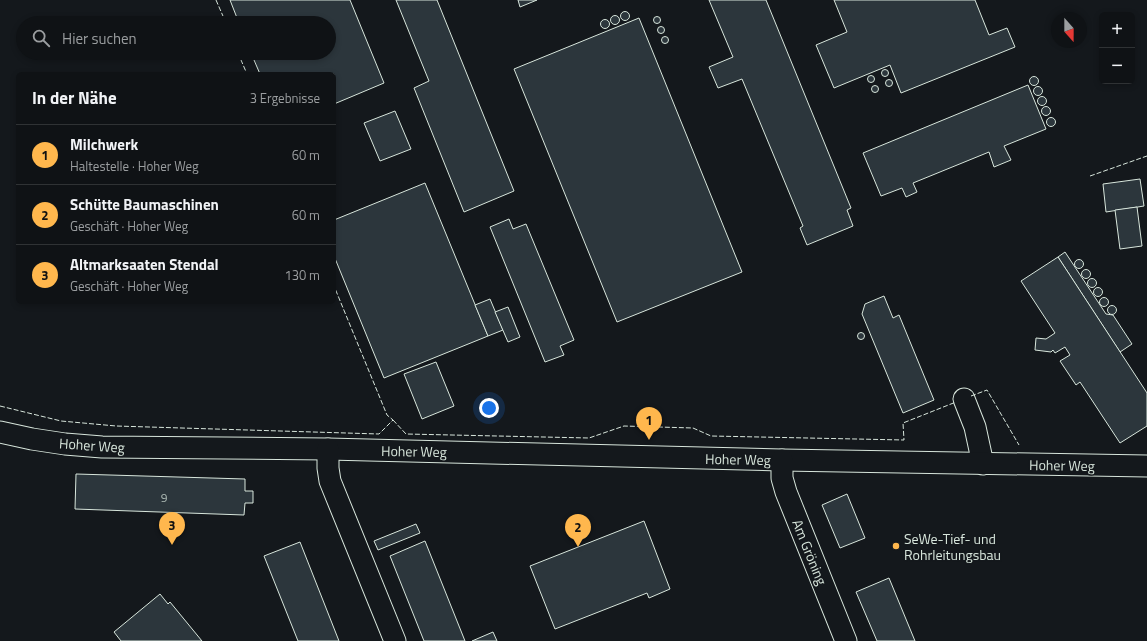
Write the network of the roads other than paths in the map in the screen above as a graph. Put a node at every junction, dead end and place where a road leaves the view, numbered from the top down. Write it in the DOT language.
graph roads {
  1 [pos="964,399"];
  2 [pos="0,432"];
  3 [pos="328,449"];
  4 [pos="782,460"];
  5 [pos="984,464"];
  6 [pos="1147,466"];
  7 [pos="394,641"];
  8 [pos="846,641"];
  1 -- 5 [label="street"];
  2 -- 3 [label="street, Hoher Weg"];
  3 -- 4 [label="street, Hoher Weg"];
  3 -- 7 [label="street"];
  4 -- 5 [label="street, Hoher Weg"];
  4 -- 8 [label="street, Am Gröning"];
  5 -- 6 [label="street, Hoher Weg"];
}
